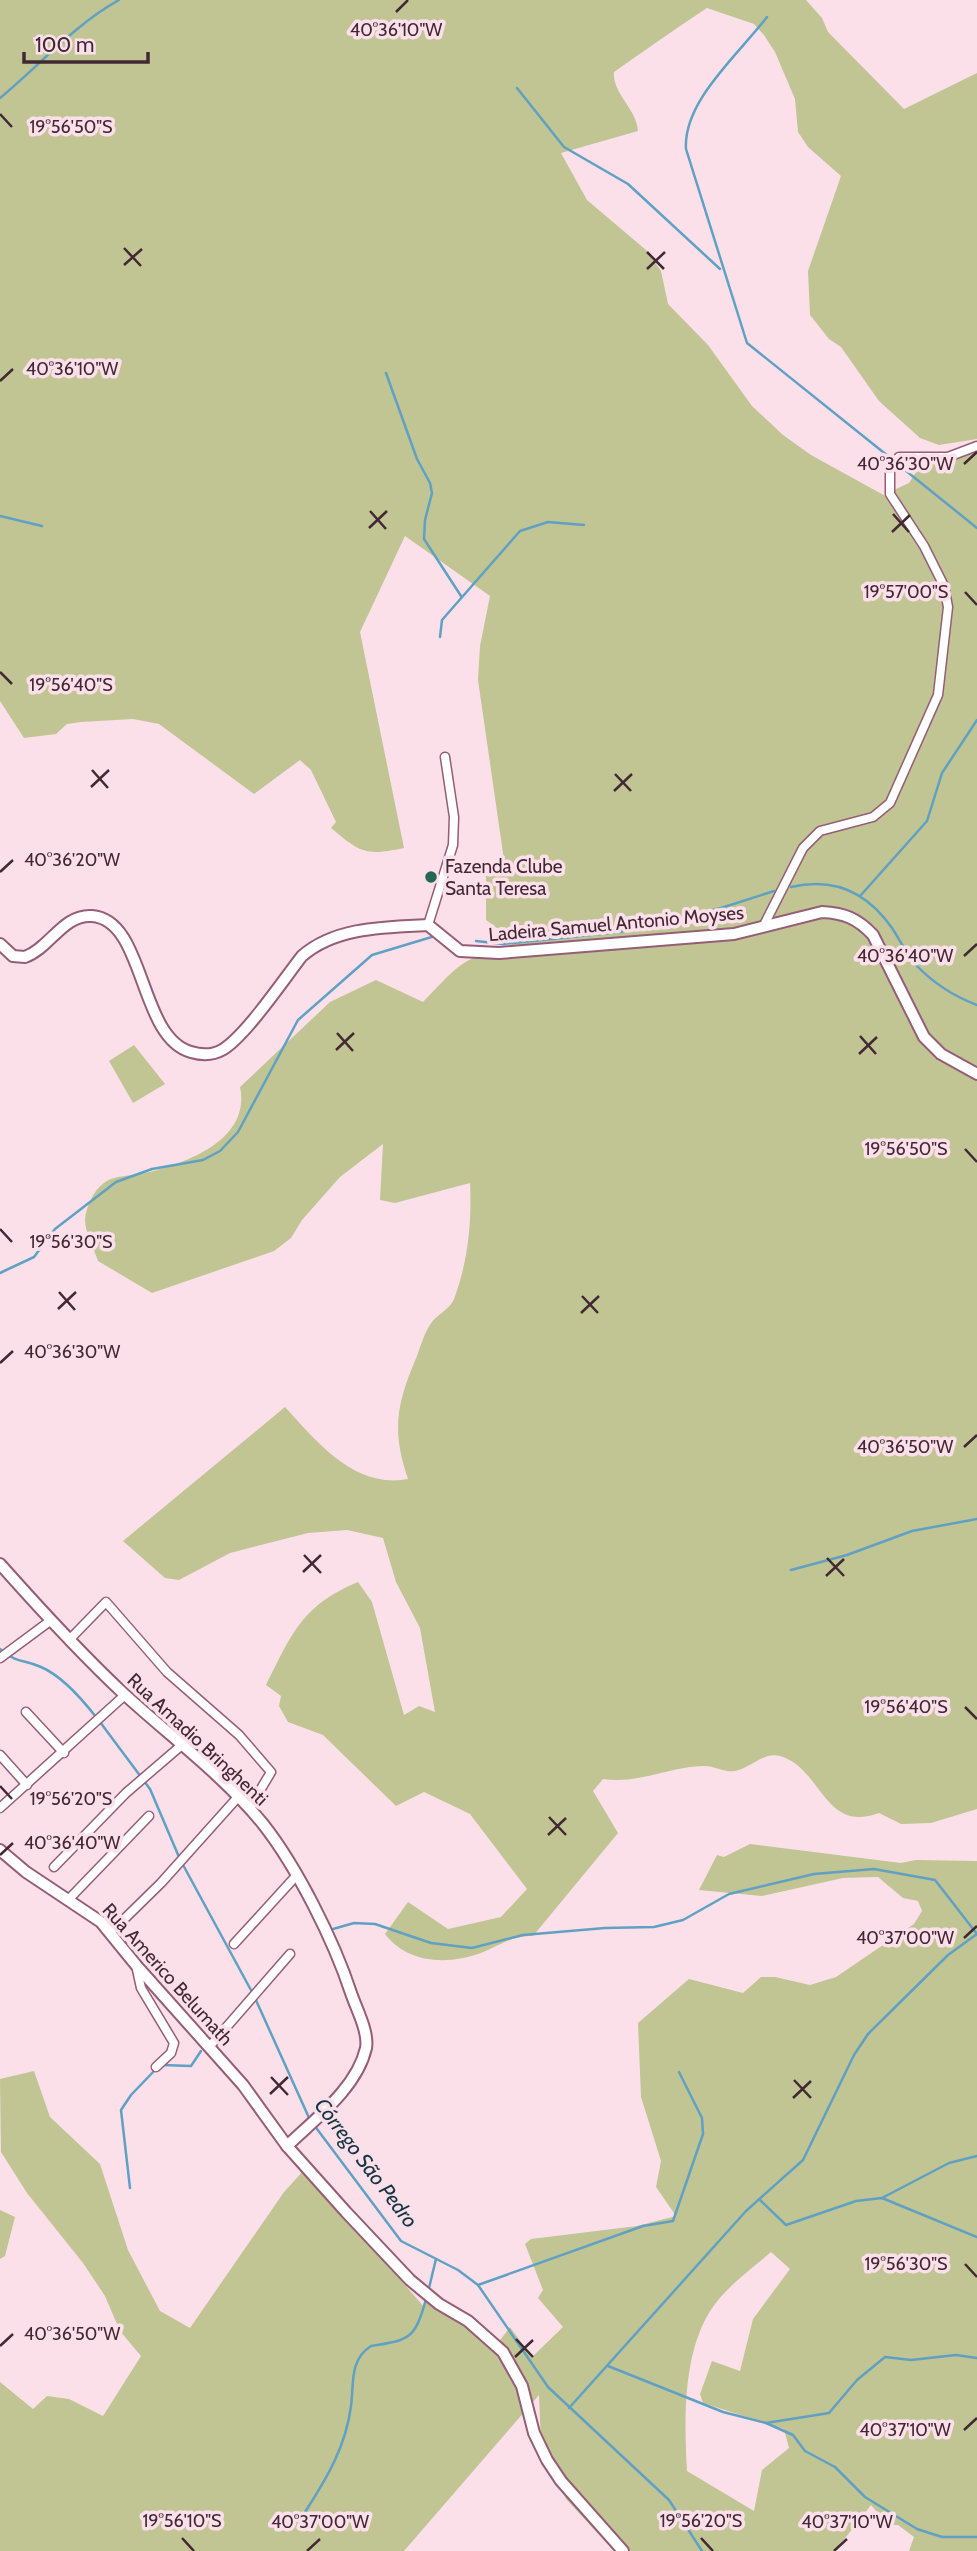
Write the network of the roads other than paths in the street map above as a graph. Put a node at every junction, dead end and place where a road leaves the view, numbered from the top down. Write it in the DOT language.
graph roads {
  1 [pos="977,446"];
  2 [pos="445,757"];
  3 [pos="428,925"];
  4 [pos="763,926"];
  5 [pos="0,944"];
  6 [pos="977,1074"];
  7 [pos="0,1564"];
  8 [pos="50,1621"];
  9 [pos="69,1640"];
  10 [pos="0,1657"];
  11 [pos="125,1695"];
  12 [pos="26,1712"];
  13 [pos="183,1744"];
  14 [pos="64,1753"];
  15 [pos="0,1755"];
  16 [pos="27,1785"];
  17 [pos="238,1797"];
  18 [pos="0,1808"];
  19 [pos="249,1809"];
  20 [pos="149,1816"];
  21 [pos="0,1850"];
  22 [pos="54,1867"];
  23 [pos="296,1875"];
  24 [pos="69,1899"];
  25 [pos="111,1932"];
  26 [pos="234,1944"];
  27 [pos="290,1954"];
  28 [pos="135,1965"];
  29 [pos="210,2046"];
  30 [pos="156,2067"];
  31 [pos="287,2146"];
  32 [pos="623,2551"];
  1 -- 4 [label="street"];
  2 -- 3 [label="street"];
  3 -- 4 [label="street, Ladeira Samuel Antonio Moyses"];
  3 -- 5 [label="street"];
  4 -- 6 [label="street, Ladeira Samuel Antonio Moyses"];
  7 -- 8 [label="street, Rua Amadio Bringhenti"];
  8 -- 9 [label="street, Rua Amadio Bringhenti"];
  8 -- 10 [label="street"];
  9 -- 11 [label="street, Rua Amadio Bringhenti"];
  9 -- 19 [label="street"];
  11 -- 13 [label="street, Rua Amadio Bringhenti"];
  11 -- 14 [label="street"];
  12 -- 14 [label="street"];
  13 -- 17 [label="street, Rua Amadio Bringhenti"];
  13 -- 22 [label="street"];
  14 -- 16 [label="street"];
  15 -- 16 [label="street"];
  16 -- 18 [label="street"];
  17 -- 19 [label="street, Rua Amadio Bringhenti"];
  17 -- 25 [label="street"];
  19 -- 23 [label="street, Rua Amadio Bringhenti"];
  20 -- 24 [label="street"];
  21 -- 24 [label="street, Rua Americo Belumath"];
  23 -- 26 [label="street"];
  23 -- 31 [label="street, Rua Amadio Bringhenti"];
  24 -- 25 [label="street, Rua Americo Belumath"];
  25 -- 28 [label="street, Rua Americo Belumath"];
  27 -- 29 [label="street"];
  28 -- 29 [label="street, Rua Americo Belumath"];
  28 -- 30 [label="street"];
  29 -- 31 [label="street, Rua Americo Belumath"];
  31 -- 32 [label="street, Rua Americo Belumath"];
}
